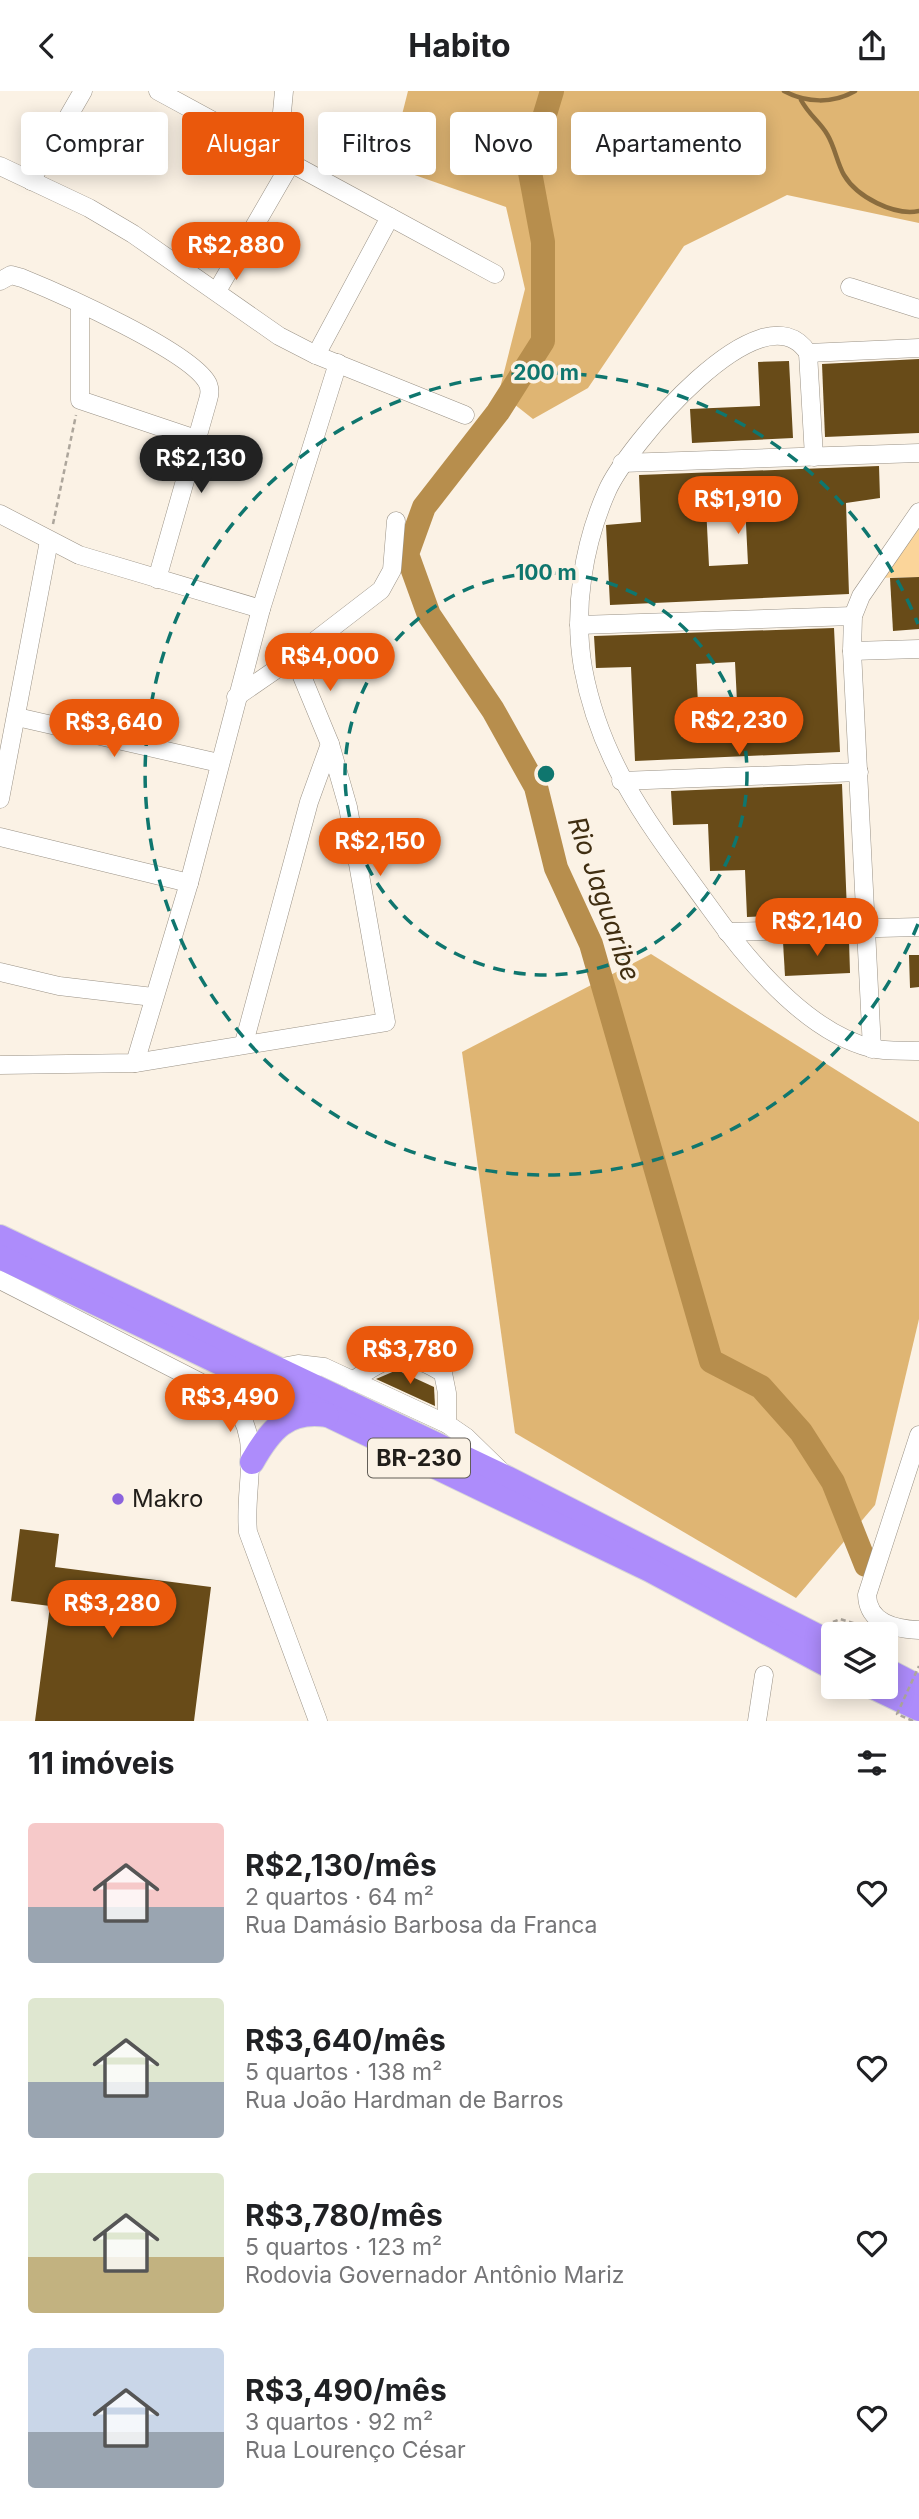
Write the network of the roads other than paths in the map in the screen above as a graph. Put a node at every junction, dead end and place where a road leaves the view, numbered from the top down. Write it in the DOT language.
graph roads {
  1 [pos="83,91"];
  2 [pos="158,91"];
  3 [pos="284,91"];
  4 [pos="197,112"];
  5 [pos="284,112"];
  6 [pos="0,166"];
  7 [pos="304,169"];
  8 [pos="277,175"];
  9 [pos="31,181"];
  10 [pos="390,217"];
  11 [pos="495,274"];
  12 [pos="0,281"];
  13 [pos="850,287"];
  14 [pos="217,291"];
  15 [pos="80,305"];
  16 [pos="919,309"];
  17 [pos="919,348"];
  18 [pos="808,353"];
  19 [pos="316,355"];
  20 [pos="338,363"];
  21 [pos="465,415"];
  22 [pos="196,439"];
  23 [pos="919,453"];
  24 [pos="814,457"];
  25 [pos="622,463"];
  26 [pos="919,512"];
  27 [pos="0,514"];
  28 [pos="396,521"];
  29 [pos="49,541"];
  30 [pos="157,579"];
  31 [pos="261,609"];
  32 [pos="853,616"];
  33 [pos="579,625"];
  34 [pos="919,649"];
  35 [pos="852,651"];
  36 [pos="294,657"];
  37 [pos="236,697"];
  38 [pos="17,717"];
  39 [pos="330,744"];
  40 [pos="219,763"];
  41 [pos="859,772"];
  42 [pos="621,781"];
  43 [pos="0,799"];
  44 [pos="0,837"];
  45 [pos="189,883"];
  46 [pos="919,927"];
  47 [pos="867,928"];
  48 [pos="727,932"];
  49 [pos="0,972"];
  50 [pos="153,997"];
  51 [pos="244,1043"];
  52 [pos="872,1049"];
  53 [pos="919,1051"];
  54 [pos="135,1063"];
  55 [pos="0,1065"];
  56 [pos="0,1237"];
  57 [pos="0,1257"];
  58 [pos="0,1280"];
  59 [pos="276,1368"];
  60 [pos="354,1381"];
  61 [pos="333,1416"];
  62 [pos="447,1424"];
  63 [pos="919,1435"];
  64 [pos="252,1462"];
  65 [pos="507,1478"];
  66 [pos="919,1630"];
  67 [pos="821,1638"];
  68 [pos="821,1662"];
  69 [pos="764,1675"];
  70 [pos="898,1676"];
  71 [pos="919,1687"];
  72 [pos="898,1699"];
  73 [pos="919,1709"];
  74 [pos="318,1721"];
  75 [pos="757,1721"];
  1 -- 9 [label="street"];
  2 -- 4 [label="street"];
  3 -- 5 [label="street"];
  6 -- 9 [label="street"];
  7 -- 10 [label="street"];
  8 -- 14 [label="street"];
  9 -- 14 [label="street"];
  10 -- 11 [label="street"];
  10 -- 19 [label="street"];
  12 -- 15 [label="street"];
  13 -- 16 [label="street"];
  14 -- 19 [label="street"];
  15 -- 22 [label="street"];
  15 -- 22 [label="street"];
  17 -- 18 [label="street"];
  18 -- 24 [label="street"];
  18 -- 25 [label="street"];
  19 -- 20 [label="street"];
  20 -- 21 [label="street"];
  20 -- 31 [label="street"];
  22 -- 30 [label="street"];
  23 -- 24 [label="street"];
  24 -- 25 [label="street"];
  25 -- 33 [label="street"];
  26 -- 32 [label="street"];
  27 -- 29 [label="street"];
  28 -- 36 [label="street"];
  29 -- 30 [label="street"];
  29 -- 38 [label="street"];
  30 -- 31 [label="street"];
  31 -- 37 [label="street"];
  32 -- 33 [label="street"];
  32 -- 35 [label="street"];
  33 -- 42 [label="street"];
  34 -- 35 [label="street"];
  35 -- 41 [label="street"];
  36 -- 37 [label="street"];
  36 -- 39 [label="street"];
  37 -- 40 [label="street"];
  38 -- 40 [label="street"];
  38 -- 43 [label="street"];
  39 -- 51 [label="street"];
  39 -- 51 [label="street"];
  40 -- 45 [label="street"];
  41 -- 42 [label="street"];
  41 -- 47 [label="street"];
  42 -- 48 [label="street"];
  44 -- 45 [label="street"];
  45 -- 50 [label="street"];
  46 -- 47 [label="street"];
  47 -- 48 [label="street"];
  47 -- 52 [label="street"];
  48 -- 52 [label="street"];
  49 -- 50 [label="street"];
  50 -- 54 [label="street"];
  51 -- 54 [label="street"];
  52 -- 53 [label="street"];
  54 -- 55 [label="street"];
  56 -- 59 [label="highway, BR-230"];
  57 -- 61 [label="highway, BR-230"];
  58 -- 64 [label="street"];
  59 -- 60 [label="street"];
  59 -- 65 [label="highway, BR-230"];
  60 -- 62 [label="street"];
  60 -- 62 [label="street"];
  61 -- 64 [label="highway"];
  61 -- 68 [label="highway, BR-230"];
  62 -- 65 [label="street"];
  63 -- 66 [label="street"];
  64 -- 74 [label="street"];
  65 -- 67 [label="highway, BR-230"];
  69 -- 75 [label="street"];
  70 -- 71 [label="highway"];
  72 -- 73 [label="highway"];
}
